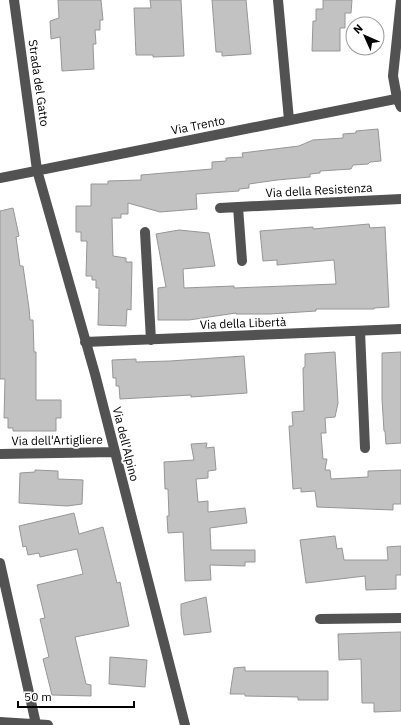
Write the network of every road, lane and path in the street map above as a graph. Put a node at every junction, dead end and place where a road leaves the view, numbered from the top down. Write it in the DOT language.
graph roads {
  1 [pos="14,0"];
  2 [pos="278,0"];
  3 [pos="401,0"];
  4 [pos="400,101"];
  5 [pos="289,120"];
  6 [pos="37,170"];
  7 [pos="0,178"];
  8 [pos="401,199"];
  9 [pos="238,207"];
  10 [pos="220,208"];
  11 [pos="145,232"];
  12 [pos="242,261"];
  13 [pos="401,330"];
  14 [pos="360,331"];
  15 [pos="151,340"];
  16 [pos="85,342"];
  17 [pos="366,448"];
  18 [pos="115,452"];
  19 [pos="0,454"];
  20 [pos="0,563"];
  21 [pos="401,618"];
  22 [pos="320,619"];
  23 [pos="0,722"];
  24 [pos="36,724"];
  25 [pos="48,725"];
  26 [pos="185,725"];
  1 -- 6 [label="street, Strada del Gatto"];
  2 -- 5 [label="street"];
  3 -- 4 [label="street"];
  4 -- 5 [label="street, Via Trento"];
  5 -- 6 [label="street, Via Trento"];
  6 -- 7 [label="street, Via Trento"];
  6 -- 16 [label="street, Via dell'Alpino"];
  8 -- 9 [label="street, Via della Resistenza"];
  9 -- 10 [label="street, Via della Resistenza"];
  9 -- 12 [label="street"];
  11 -- 15 [label="street"];
  13 -- 14 [label="street, Via della Libertà"];
  14 -- 15 [label="street, Via della Libertà"];
  14 -- 17 [label="street"];
  15 -- 16 [label="street, Via della Libertà"];
  16 -- 18 [label="street, Via dell'Alpino"];
  18 -- 19 [label="street, Via dell'Artigliere"];
  18 -- 26 [label="street, Via dell'Alpino"];
  20 -- 24 [label="street"];
  21 -- 22 [label="street"];
  23 -- 24 [label="street"];
  24 -- 25 [label="street"];
}
